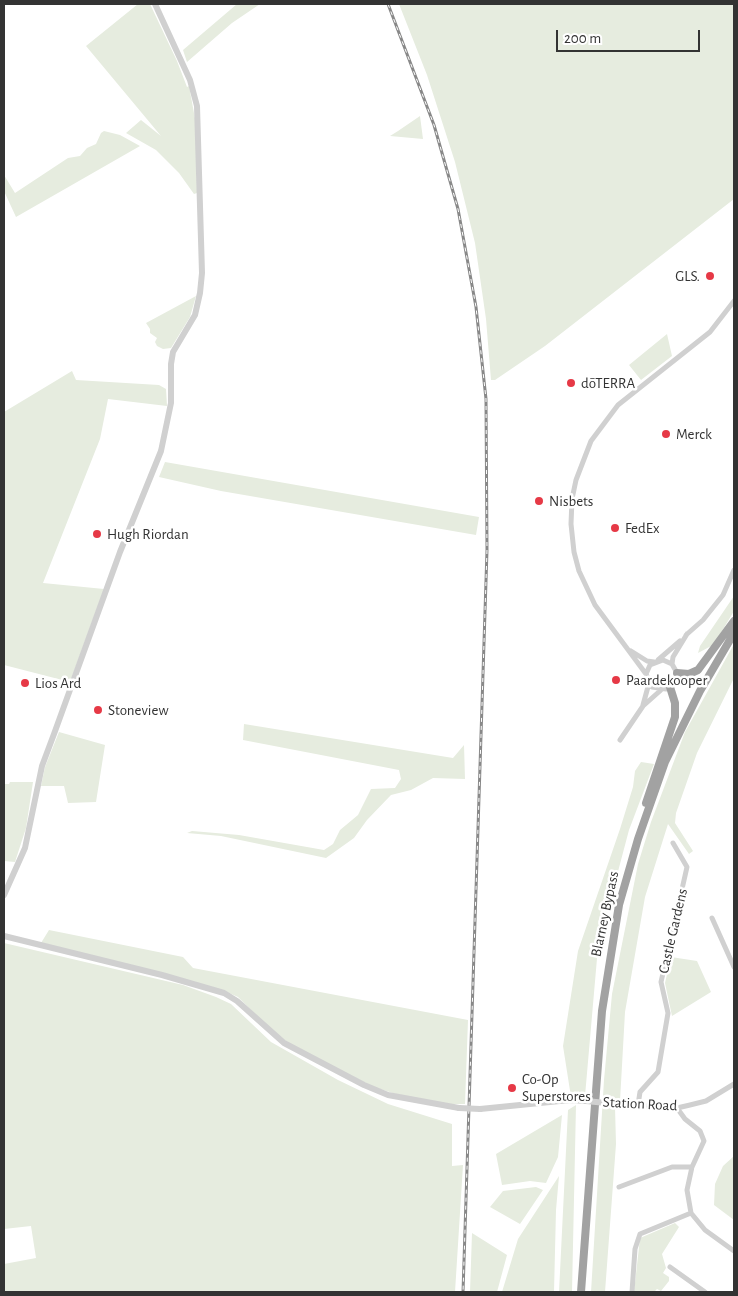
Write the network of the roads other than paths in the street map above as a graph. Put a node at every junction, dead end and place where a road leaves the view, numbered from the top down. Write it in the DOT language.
graph roads {
  1 [pos="155,4"];
  2 [pos="734,300"];
  3 [pos="734,570"];
  4 [pos="734,621"];
  5 [pos="734,633"];
  6 [pos="687,634"];
  7 [pos="627,648"];
  8 [pos="656,661"];
  9 [pos="672,664"];
  10 [pos="677,673"];
  11 [pos="646,674"];
  12 [pos="649,683"];
  13 [pos="670,687"];
  14 [pos="661,690"];
  15 [pos="643,706"];
  16 [pos="620,740"];
  17 [pos="638,837"];
  18 [pos="673,843"];
  19 [pos="4,894"];
  20 [pos="712,921"];
  21 [pos="4,936"];
  22 [pos="734,967"];
  23 [pos="734,1084"];
  24 [pos="616,1104"];
  25 [pos="638,1105"];
  26 [pos="677,1108"];
  27 [pos="692,1167"];
  28 [pos="619,1187"];
  29 [pos="691,1213"];
  30 [pos="734,1251"];
  31 [pos="670,1267"];
  32 [pos="581,1292"];
  33 [pos="632,1292"];
  34 [pos="705,1292"];
  1 -- 19 [label="street"];
  2 -- 7 [label="street"];
  3 -- 6 [label="street"];
  4 -- 10 [label="highway"];
  5 -- 17 [label="highway, Blarney Bypass"];
  6 -- 8 [label="street"];
  6 -- 9 [label="street"];
  7 -- 8 [label="street"];
  7 -- 11 [label="street"];
  8 -- 9 [label="street"];
  8 -- 11 [label="street"];
  9 -- 10 [label="street"];
  10 -- 13 [label="street"];
  11 -- 12 [label="street"];
  12 -- 14 [label="street"];
  12 -- 15 [label="street"];
  13 -- 14 [label="street"];
  13 -- 17 [label="highway"];
  14 -- 15 [label="street"];
  15 -- 16 [label="street"];
  17 -- 32 [label="highway, Blarney Bypass"];
  18 -- 25 [label="street, Castle Gardens"];
  20 -- 22 [label="street"];
  21 -- 24 [label="street, Station Road, bridge"];
  23 -- 26 [label="street, Station Road"];
  24 -- 25 [label="street, Station Road"];
  25 -- 26 [label="street, Station Road"];
  26 -- 27 [label="street"];
  27 -- 28 [label="street"];
  27 -- 29 [label="street"];
  29 -- 30 [label="street"];
  29 -- 33 [label="street"];
  31 -- 34 [label="street"];
}
